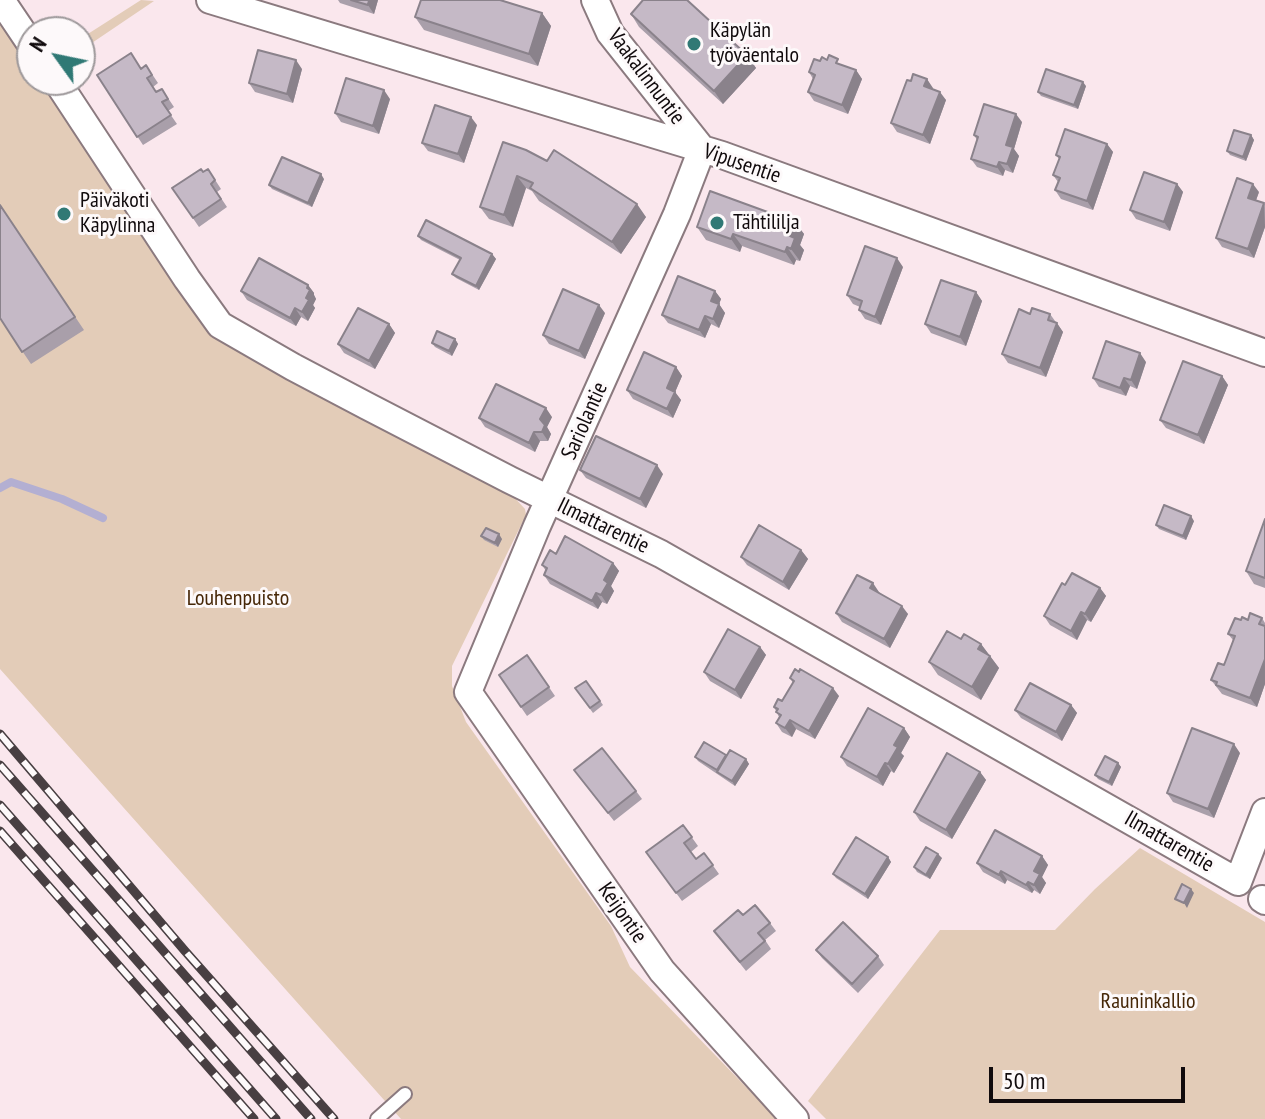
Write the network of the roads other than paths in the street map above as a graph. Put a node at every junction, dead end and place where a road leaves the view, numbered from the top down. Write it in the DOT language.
graph roads {
  1 [pos="210,0"];
  2 [pos="595,0"];
  3 [pos="67,96"];
  4 [pos="702,149"];
  5 [pos="1265,353"];
  6 [pos="549,500"];
  7 [pos="468,692"];
  8 [pos="1265,812"];
  9 [pos="405,1094"];
  10 [pos="377,1119"];
  11 [pos="795,1119"];
  1 -- 4 [label="street, Vipusentie"];
  2 -- 4 [label="street, Vaakalinnuntie"];
  3 -- 6 [label="street, Ilmattarentie"];
  4 -- 5 [label="street, Vipusentie"];
  4 -- 6 [label="street, Sariolantie"];
  6 -- 7 [label="street, Sariolantie"];
  6 -- 8 [label="street, Ilmattarentie"];
  7 -- 11 [label="street, Keijontie"];
  9 -- 10 [label="lane"];
}
